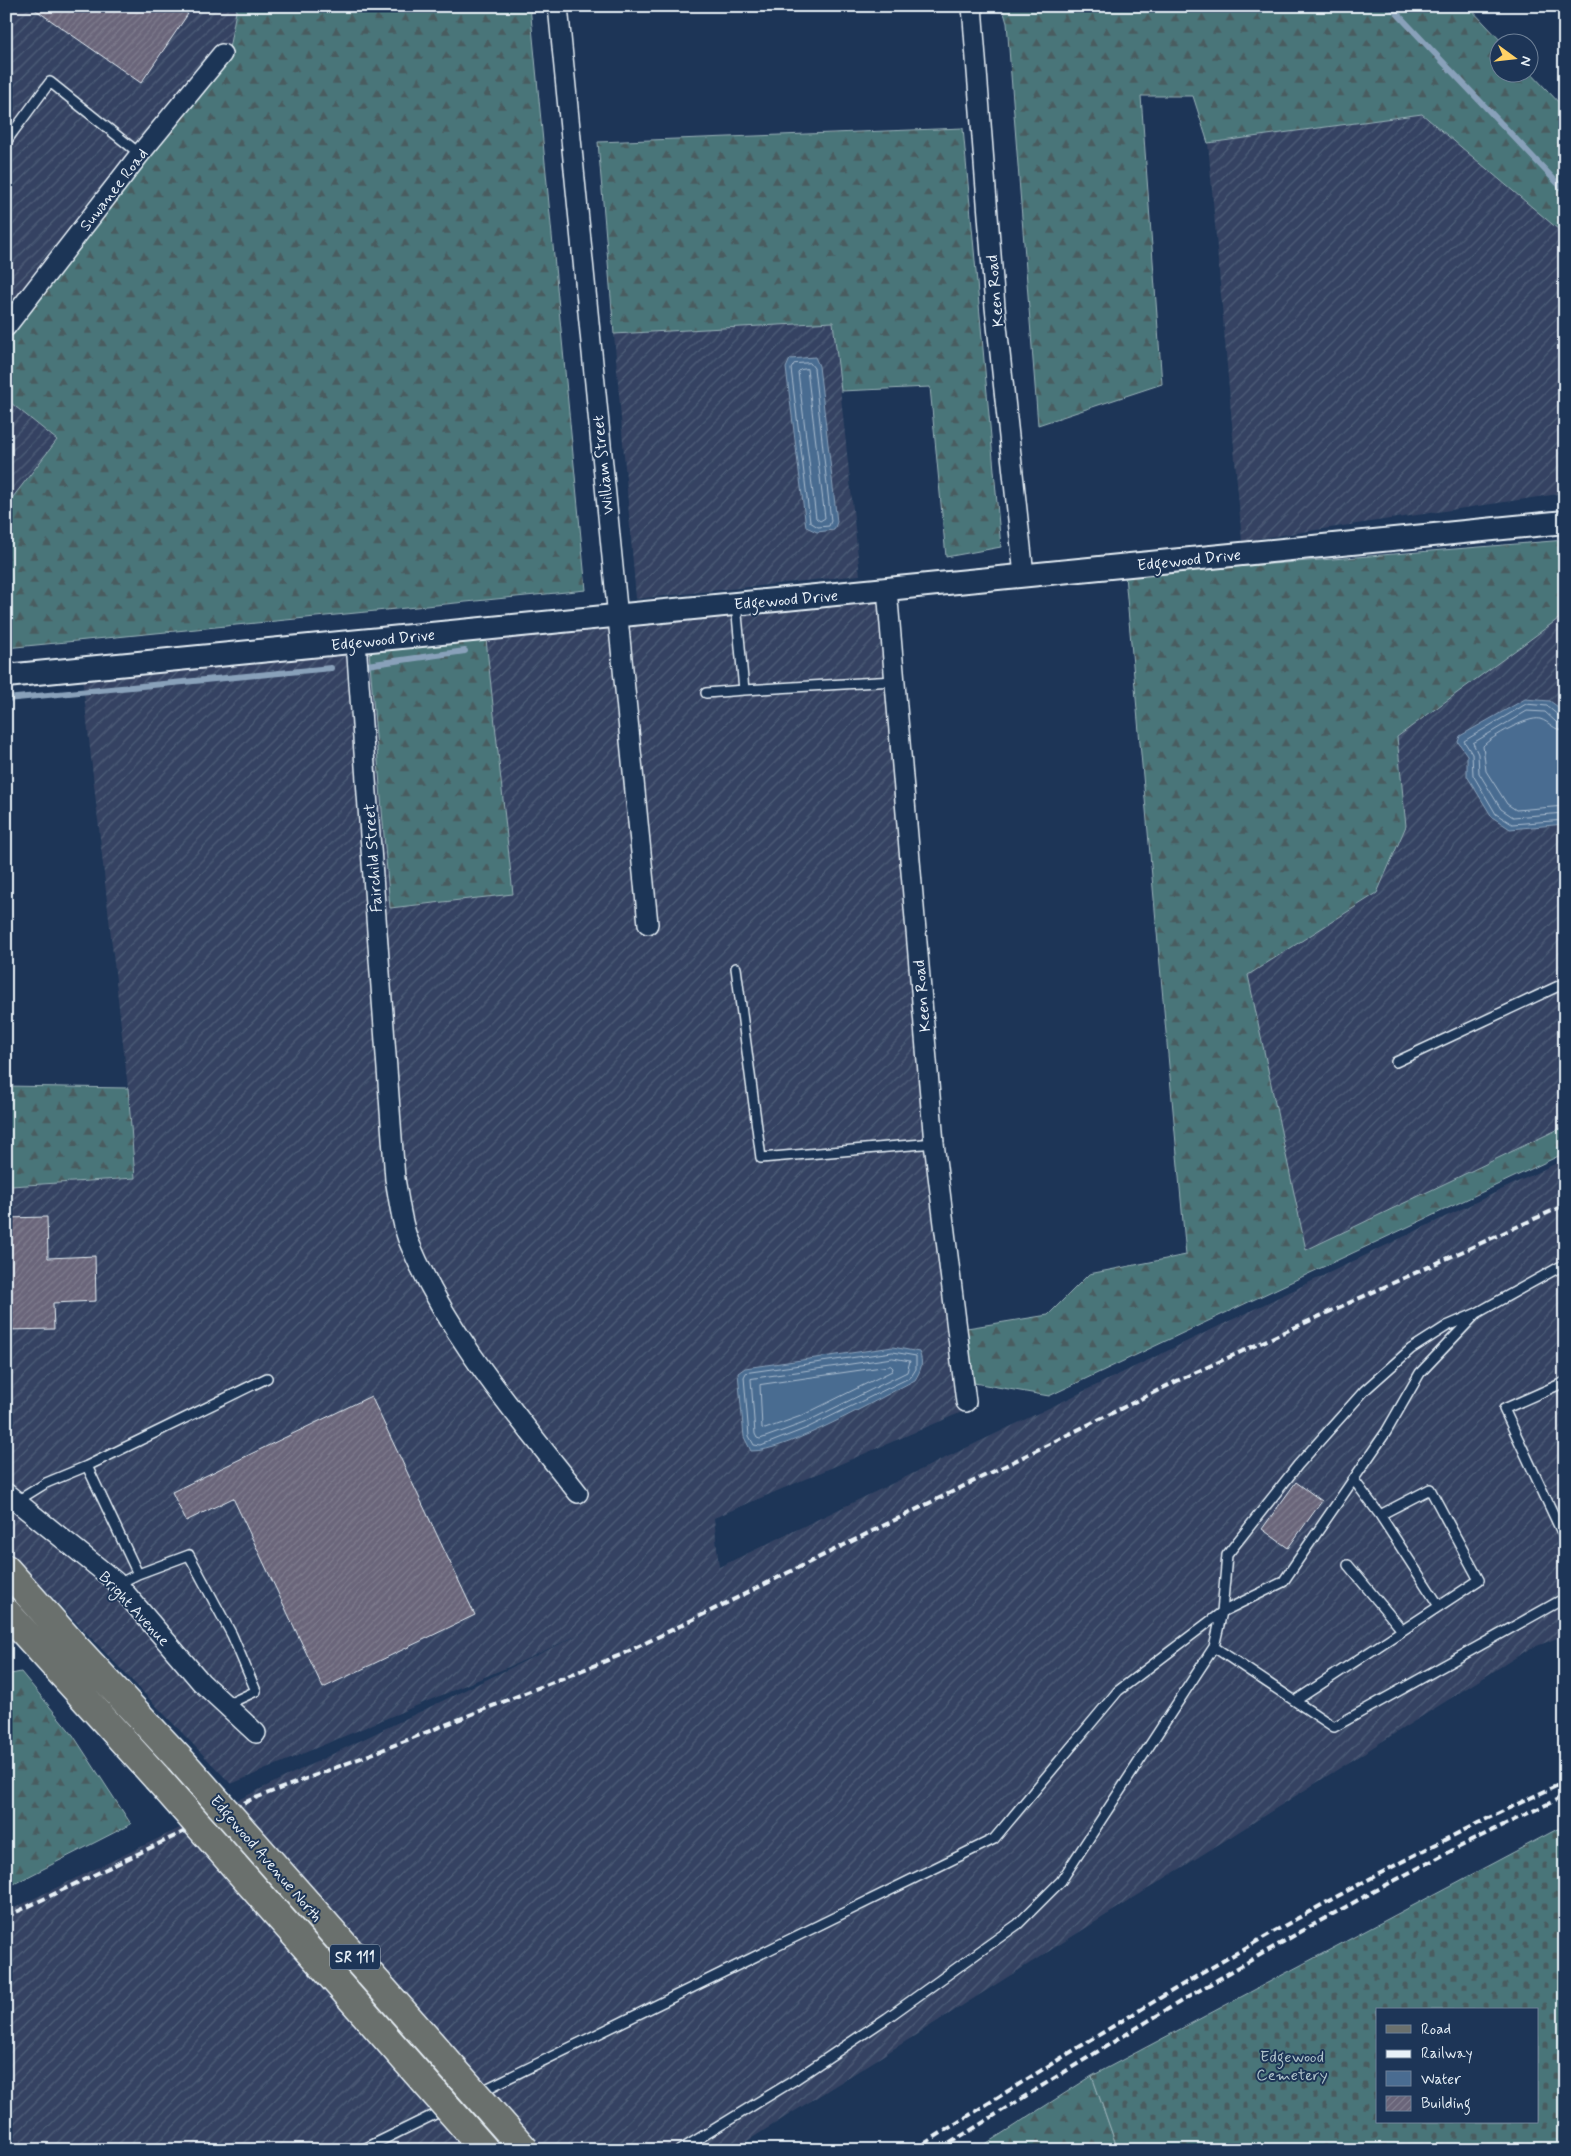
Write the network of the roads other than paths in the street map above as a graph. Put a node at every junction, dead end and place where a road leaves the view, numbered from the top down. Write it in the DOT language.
graph roads {
  1 [pos="558,6"];
  2 [pos="972,6"];
  3 [pos="222,54"];
  4 [pos="10,130"];
  5 [pos="6,142"];
  6 [pos="140,154"];
  7 [pos="7,324"];
  8 [pos="1565,522"];
  9 [pos="1024,575"];
  10 [pos="887,589"];
  11 [pos="736,604"];
  12 [pos="616,615"];
  13 [pos="356,642"];
  14 [pos="6,676"];
  15 [pos="894,680"];
  16 [pos="744,690"];
  17 [pos="706,693"];
  18 [pos="648,924"];
  19 [pos="736,968"];
  20 [pos="1565,983"];
  21 [pos="1396,1062"];
  22 [pos="934,1143"];
  23 [pos="1565,1264"];
  24 [pos="1477,1313"];
  25 [pos="268,1378"];
  26 [pos="1565,1382"];
  27 [pos="966,1402"];
  28 [pos="87,1466"];
  29 [pos="1354,1480"];
  30 [pos="578,1493"];
  31 [pos="12,1497"];
  32 [pos="1380,1516"];
  33 [pos="1565,1540"];
  34 [pos="1348,1565"];
  35 [pos="6,1569"];
  36 [pos="138,1574"];
  37 [pos="118,1584"];
  38 [pos="1565,1598"];
  39 [pos="1439,1606"];
  40 [pos="6,1612"];
  41 [pos="1222,1612"];
  42 [pos="1402,1630"];
  43 [pos="1214,1647"];
  44 [pos="1294,1701"];
  45 [pos="226,1705"];
  46 [pos="256,1733"];
  47 [pos="362,2150"];
  48 [pos="486,2150"];
  49 [pos="525,2150"];
  50 [pos="680,2150"];
  1 -- 12 [label="street, William Street"];
  2 -- 9 [label="street, Keen Road"];
  3 -- 6 [label="street, Suwanee Road"];
  4 -- 5 [label="lane"];
  4 -- 6 [label="lane"];
  6 -- 7 [label="street, Suwanee Road"];
  8 -- 9 [label="street, Edgewood Drive"];
  9 -- 10 [label="street, Edgewood Drive"];
  10 -- 11 [label="street, Edgewood Drive"];
  10 -- 15 [label="street, Keen Road"];
  11 -- 12 [label="street, Edgewood Drive"];
  11 -- 16 [label="lane"];
  12 -- 13 [label="street, Edgewood Drive"];
  12 -- 18 [label="street, William Street"];
  13 -- 14 [label="street, Edgewood Drive"];
  13 -- 30 [label="street, Fairchild Street"];
  15 -- 16 [label="lane"];
  15 -- 22 [label="street, Keen Road"];
  16 -- 17 [label="lane"];
  19 -- 22 [label="lane"];
  20 -- 21 [label="lane"];
  22 -- 27 [label="street, Keen Road"];
  23 -- 24 [label="lane"];
  24 -- 29 [label="lane"];
  24 -- 41 [label="lane"];
  25 -- 28 [label="lane"];
  26 -- 33 [label="lane"];
  28 -- 31 [label="lane"];
  28 -- 36 [label="lane"];
  29 -- 32 [label="lane"];
  29 -- 41 [label="lane"];
  31 -- 37 [label="street, Bright Avenue"];
  32 -- 39 [label="lane"];
  32 -- 39 [label="lane"];
  34 -- 42 [label="lane"];
  35 -- 49 [label="main road, Edgewood Avenue North / SR 111, bridge"];
  36 -- 37 [label="lane"];
  36 -- 45 [label="lane"];
  37 -- 45 [label="street, Bright Avenue"];
  38 -- 44 [label="lane"];
  39 -- 42 [label="lane"];
  40 -- 48 [label="main road, Edgewood Avenue North / SR 111, bridge"];
  41 -- 43 [label="lane"];
  41 -- 47 [label="lane"];
  42 -- 44 [label="lane"];
  43 -- 44 [label="lane"];
  43 -- 50 [label="lane"];
  45 -- 46 [label="street, Bright Avenue"];
}
